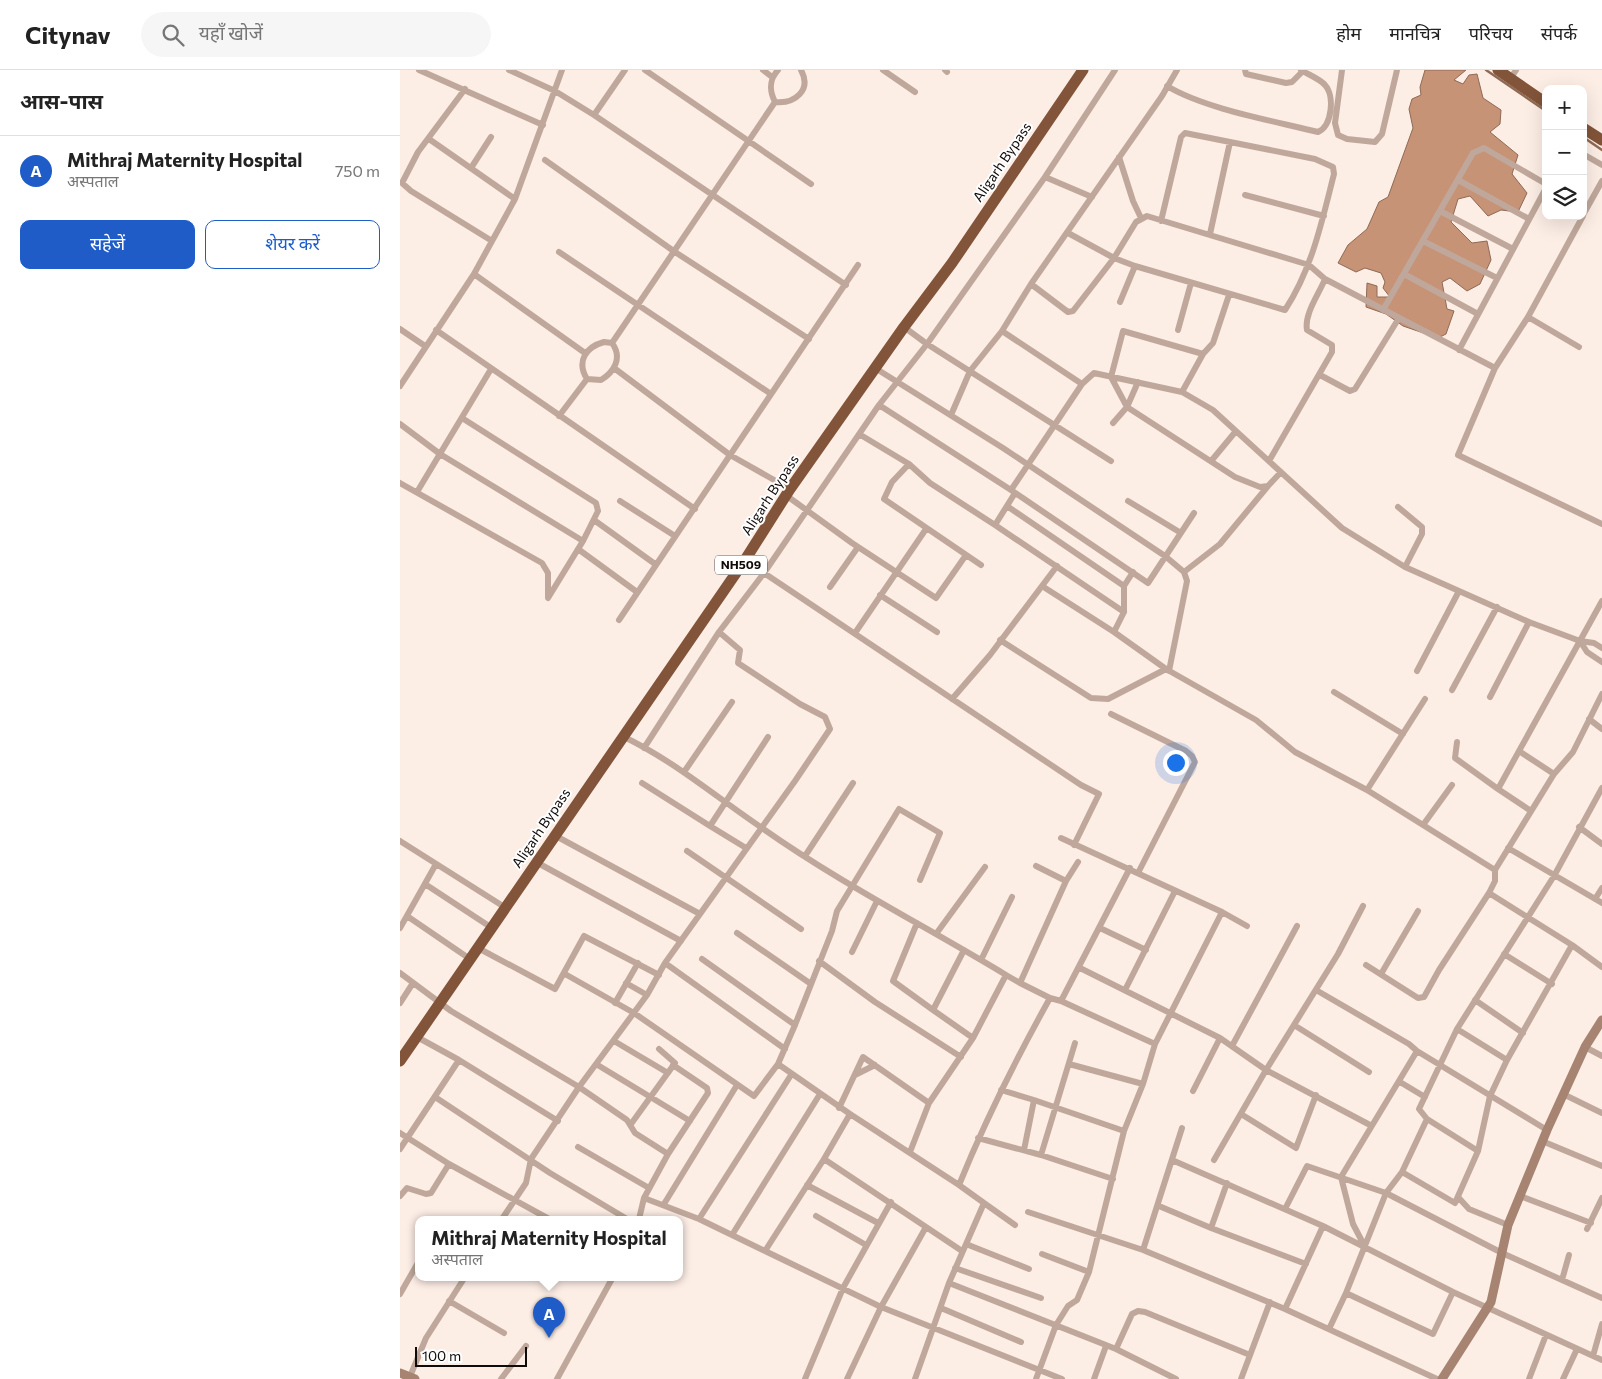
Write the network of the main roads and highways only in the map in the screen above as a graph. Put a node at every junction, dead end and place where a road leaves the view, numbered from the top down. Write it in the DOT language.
graph roads {
  1 [pos="1083,70"];
  2 [pos="1498,70"];
  3 [pos="1513,74"];
  4 [pos="1542,99"];
  5 [pos="1586,130"];
  6 [pos="1602,140"];
  7 [pos="400,1061"];
  1 -- 7 [label="highway, Aligarh Bypass / NH509"];
  2 -- 3 [label="highway"];
  3 -- 4 [label="highway"];
  5 -- 6 [label="highway"];
}
